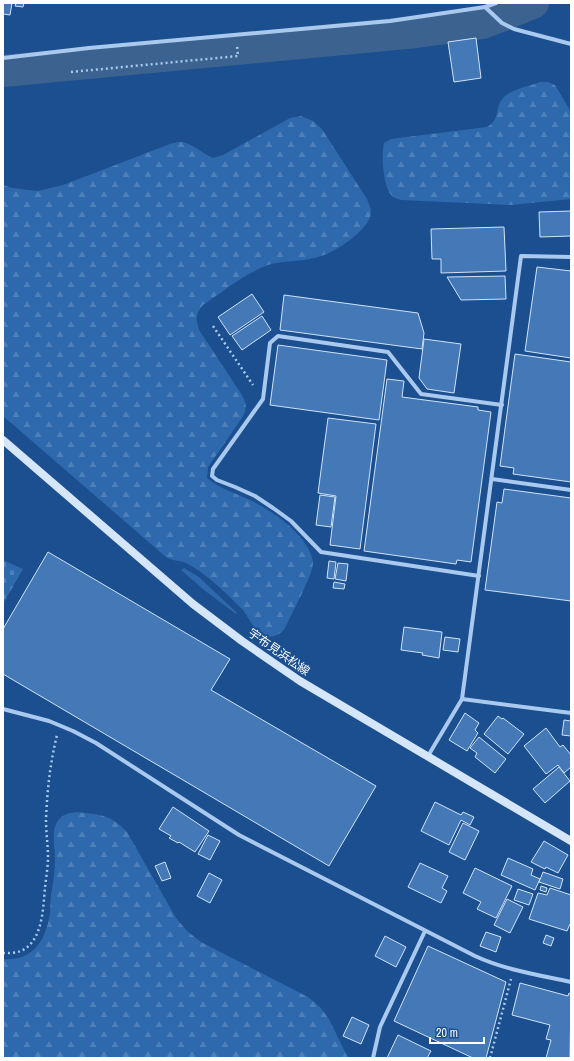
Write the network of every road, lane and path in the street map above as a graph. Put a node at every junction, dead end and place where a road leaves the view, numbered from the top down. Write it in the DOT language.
graph roads {
  1 [pos="489,3"];
  2 [pos="496,3"];
  3 [pos="485,7"];
  4 [pos="571,44"];
  5 [pos="237,45"];
  6 [pos="3,58"];
  7 [pos="71,72"];
  8 [pos="571,257"];
  9 [pos="213,326"];
  10 [pos="263,399"];
  11 [pos="502,405"];
  12 [pos="3,440"];
  13 [pos="492,479"];
  14 [pos="571,490"];
  15 [pos="479,576"];
  16 [pos="462,700"];
  17 [pos="3,709"];
  18 [pos="571,713"];
  19 [pos="59,725"];
  20 [pos="427,757"];
  21 [pos="571,841"];
  22 [pos="425,931"];
  23 [pos="3,953"];
  24 [pos="514,969"];
  25 [pos="571,982"];
  26 [pos="372,1058"];
  27 [pos="490,1058"];
  1 -- 3 [label="street"];
  2 -- 3 [label="street"];
  3 -- 4 [label="street"];
  3 -- 6 [label="street"];
  5 -- 7 [label="path"];
  8 -- 11 [label="street"];
  9 -- 10 [label="path"];
  10 -- 11 [label="street"];
  10 -- 15 [label="street"];
  11 -- 13 [label="street"];
  12 -- 20 [label="main road, 宇布見浜松線"];
  13 -- 14 [label="street"];
  13 -- 15 [label="street"];
  15 -- 16 [label="street"];
  16 -- 18 [label="street"];
  16 -- 20 [label="street"];
  17 -- 19 [label="street"];
  19 -- 22 [label="street"];
  19 -- 23 [label="path"];
  20 -- 21 [label="main road, 宇布見浜松線"];
  22 -- 24 [label="street"];
  22 -- 26 [label="street"];
  24 -- 25 [label="street"];
  24 -- 27 [label="path"];
}
